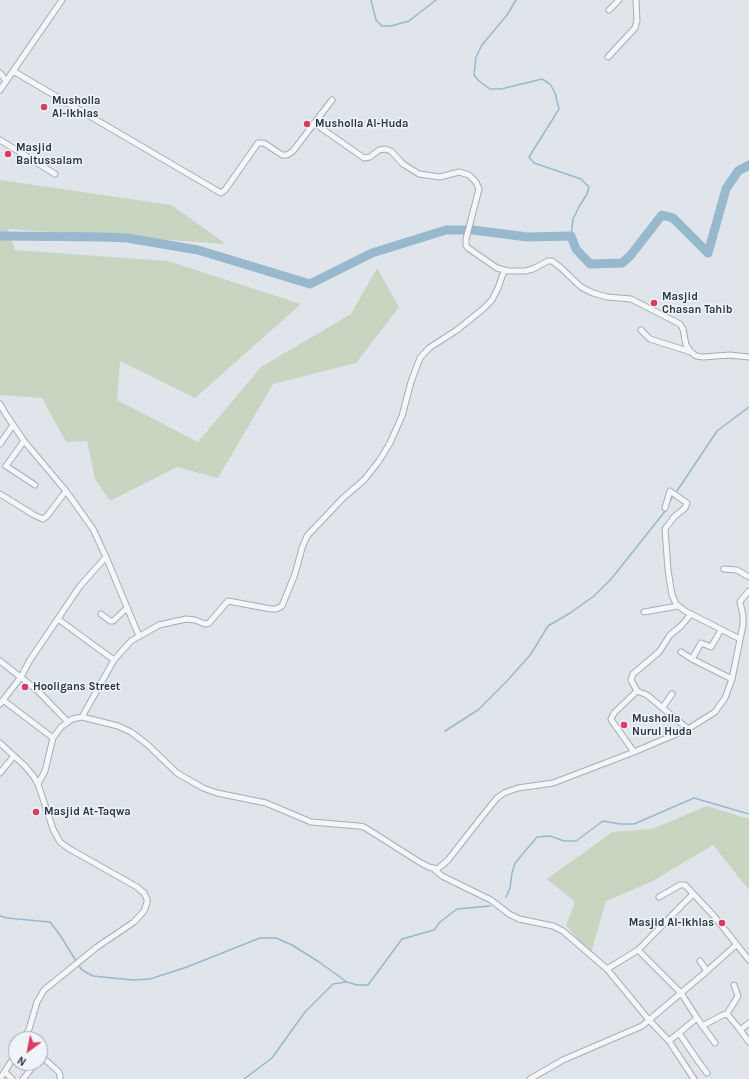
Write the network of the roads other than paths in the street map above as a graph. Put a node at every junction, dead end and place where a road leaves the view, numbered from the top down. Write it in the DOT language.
graph roads {
  1 [pos="62,0"];
  2 [pos="619,0"];
  3 [pos="636,0"];
  4 [pos="609,10"];
  5 [pos="608,57"];
  6 [pos="13,71"];
  7 [pos="0,73"];
  8 [pos="6,81"];
  9 [pos="0,90"];
  10 [pos="332,100"];
  11 [pos="314,123"];
  12 [pos="0,140"];
  13 [pos="55,174"];
  14 [pos="504,270"];
  15 [pos="641,330"];
  16 [pos="691,352"];
  17 [pos="749,357"];
  18 [pos="0,404"];
  19 [pos="13,425"];
  20 [pos="24,441"];
  21 [pos="0,444"];
  22 [pos="0,462"];
  23 [pos="6,466"];
  24 [pos="35,485"];
  25 [pos="66,491"];
  26 [pos="0,494"];
  27 [pos="665,508"];
  28 [pos="106,557"];
  29 [pos="724,569"];
  30 [pos="749,577"];
  31 [pos="749,591"];
  32 [pos="678,606"];
  33 [pos="127,608"];
  34 [pos="644,612"];
  35 [pos="101,614"];
  36 [pos="691,614"];
  37 [pos="58,619"];
  38 [pos="721,630"];
  39 [pos="139,636"];
  40 [pos="740,639"];
  41 [pos="681,652"];
  42 [pos="692,659"];
  43 [pos="114,660"];
  44 [pos="0,661"];
  45 [pos="21,677"];
  46 [pos="732,679"];
  47 [pos="637,691"];
  48 [pos="672,694"];
  49 [pos="1,702"];
  50 [pos="663,707"];
  51 [pos="82,717"];
  52 [pos="68,722"];
  53 [pos="688,729"];
  54 [pos="53,738"];
  55 [pos="0,742"];
  56 [pos="634,752"];
  57 [pos="14,756"];
  58 [pos="0,773"];
  59 [pos="38,784"];
  60 [pos="434,869"];
  61 [pos="693,894"];
  62 [pos="659,897"];
  63 [pos="736,945"];
  64 [pos="638,950"];
  65 [pos="749,960"];
  66 [pos="700,961"];
  67 [pos="607,969"];
  68 [pos="707,971"];
  69 [pos="734,985"];
  70 [pos="682,992"];
  71 [pos="727,1014"];
  72 [pos="697,1018"];
  73 [pos="649,1020"];
  74 [pos="749,1023"];
  75 [pos="702,1026"];
  76 [pos="740,1030"];
  77 [pos="28,1031"];
  78 [pos="679,1033"];
  79 [pos="669,1042"];
  80 [pos="749,1042"];
  81 [pos="715,1043"];
  82 [pos="48,1063"];
  83 [pos="8,1067"];
  84 [pos="30,1071"];
  85 [pos="5,1072"];
  86 [pos="707,1073"];
  87 [pos="0,1079"];
  88 [pos="12,1079"];
  89 [pos="23,1079"];
  90 [pos="60,1079"];
  91 [pos="530,1079"];
  92 [pos="694,1079"];
  1 -- 6 [label="street"];
  2 -- 4 [label="street"];
  3 -- 5 [label="street"];
  6 -- 8 [label="street"];
  6 -- 11 [label="street"];
  7 -- 8 [label="street"];
  8 -- 9 [label="street"];
  10 -- 11 [label="street"];
  11 -- 14 [label="street"];
  12 -- 13 [label="street"];
  14 -- 16 [label="street"];
  14 -- 39 [label="street"];
  15 -- 16 [label="street"];
  16 -- 17 [label="street"];
  18 -- 19 [label="street"];
  19 -- 20 [label="street"];
  19 -- 21 [label="street"];
  20 -- 23 [label="street"];
  20 -- 25 [label="street"];
  22 -- 23 [label="street"];
  23 -- 24 [label="street"];
  25 -- 26 [label="street"];
  25 -- 28 [label="street"];
  27 -- 32 [label="street"];
  28 -- 33 [label="street"];
  28 -- 37 [label="street"];
  29 -- 30 [label="street"];
  31 -- 40 [label="street"];
  32 -- 34 [label="street"];
  32 -- 36 [label="street"];
  33 -- 35 [label="street"];
  33 -- 39 [label="street"];
  36 -- 38 [label="street"];
  36 -- 47 [label="street"];
  37 -- 43 [label="street"];
  37 -- 45 [label="street"];
  38 -- 40 [label="street"];
  38 -- 42 [label="street"];
  39 -- 43 [label="street"];
  40 -- 46 [label="street"];
  41 -- 42 [label="street"];
  42 -- 46 [label="street"];
  43 -- 51 [label="street"];
  44 -- 45 [label="street"];
  45 -- 49 [label="street"];
  45 -- 52 [label="street"];
  46 -- 53 [label="street"];
  47 -- 50 [label="street"];
  47 -- 56 [label="street"];
  48 -- 50 [label="street"];
  49 -- 54 [label="street"];
  50 -- 53 [label="street"];
  51 -- 52 [label="street"];
  51 -- 60 [label="street"];
  52 -- 54 [label="street"];
  53 -- 56 [label="street"];
  54 -- 59 [label="street"];
  55 -- 57 [label="street"];
  56 -- 60 [label="street"];
  57 -- 58 [label="street"];
  57 -- 59 [label="street"];
  59 -- 77 [label="street"];
  60 -- 67 [label="street"];
  61 -- 62 [label="street"];
  61 -- 63 [label="street"];
  61 -- 64 [label="street"];
  63 -- 65 [label="street"];
  63 -- 68 [label="street"];
  64 -- 67 [label="street"];
  64 -- 70 [label="street"];
  66 -- 68 [label="street"];
  67 -- 73 [label="street"];
  68 -- 70 [label="street"];
  69 -- 71 [label="street"];
  70 -- 72 [label="street"];
  70 -- 73 [label="street"];
  71 -- 75 [label="street"];
  71 -- 76 [label="street"];
  72 -- 75 [label="street"];
  72 -- 78 [label="street"];
  73 -- 79 [label="street"];
  73 -- 91 [label="street"];
  74 -- 76 [label="street"];
  75 -- 81 [label="street"];
  76 -- 80 [label="street"];
  78 -- 79 [label="street"];
  78 -- 86 [label="street"];
  79 -- 92 [label="street"];
  82 -- 90 [label="street"];
  83 -- 85 [label="street"];
  84 -- 89 [label="street"];
  85 -- 87 [label="street"];
  85 -- 88 [label="street"];
}
